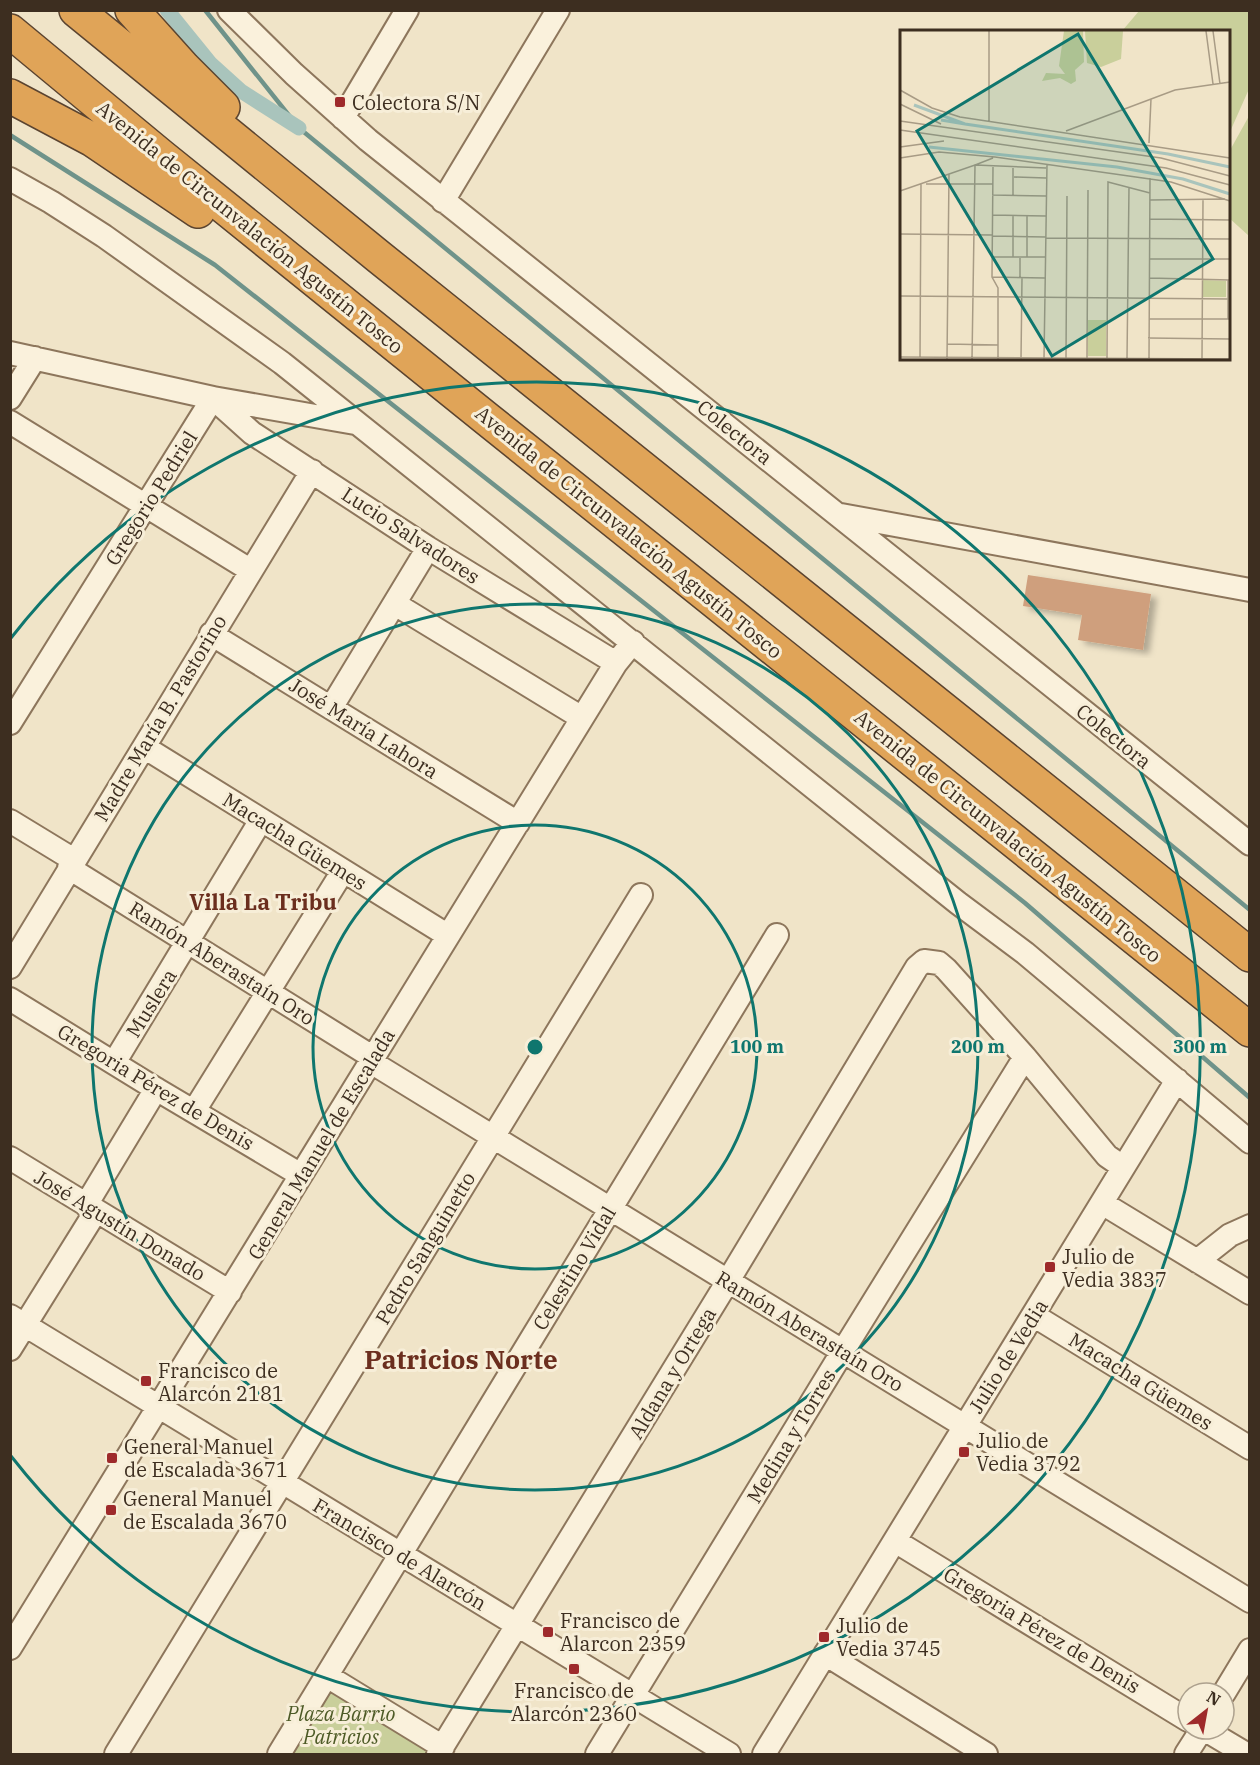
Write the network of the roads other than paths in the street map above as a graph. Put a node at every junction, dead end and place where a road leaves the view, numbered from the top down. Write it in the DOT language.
graph roads {
  1 [pos="76,10"];
  2 [pos="132,10"];
  3 [pos="229,10"];
  4 [pos="407,10"];
  5 [pos="558,10"];
  6 [pos="10,31"];
  7 [pos="10,96"];
  8 [pos="343,118"];
  9 [pos="10,179"];
  10 [pos="443,201"];
  11 [pos="319,208"];
  12 [pos="10,353"];
  13 [pos="35,358"];
  14 [pos="10,398"];
  15 [pos="213,398"];
  16 [pos="487,419"];
  17 [pos="10,422"];
  18 [pos="360,424"];
  19 [pos="312,471"];
  20 [pos="147,506"];
  21 [pos="836,514"];
  22 [pos="428,548"];
  23 [pos="250,570"];
  24 [pos="1250,590"];
  25 [pos="395,603"];
  26 [pos="211,634"];
  27 [pos="633,642"];
  28 [pos="616,663"];
  29 [pos="332,708"];
  30 [pos="582,718"];
  31 [pos="10,723"];
  32 [pos="144,747"];
  33 [pos="261,820"];
  34 [pos="10,821"];
  35 [pos="518,823"];
  36 [pos="1250,844"];
  37 [pos="72,864"];
  38 [pos="343,871"];
  39 [pos="641,895"];
  40 [pos="447,935"];
  41 [pos="777,935"];
  42 [pos="189,942"];
  43 [pos="1250,955"];
  44 [pos="10,967"];
  45 [pos="268,992"];
  46 [pos="10,999"];
  47 [pos="1250,1030"];
  48 [pos="1025,1058"];
  49 [pos="373,1060"];
  50 [pos="114,1063"];
  51 [pos="1177,1080"];
  52 [pos="156,1089"];
  53 [pos="194,1111"];
  54 [pos="493,1136"];
  55 [pos="1250,1142"];
  56 [pos="10,1158"];
  57 [pos="1123,1167"];
  58 [pos="301,1175"];
  59 [pos="1102,1203"];
  60 [pos="91,1208"];
  61 [pos="610,1208"];
  62 [pos="1250,1226"];
  63 [pos="1197,1261"];
  64 [pos="728,1281"];
  65 [pos="230,1292"];
  66 [pos="1250,1293"];
  67 [pos="1033,1315"];
  68 [pos="18,1320"];
  69 [pos="10,1350"];
  70 [pos="843,1351"];
  71 [pos="159,1407"];
  72 [pos="965,1426"];
  73 [pos="1250,1448"];
  74 [pos="283,1482"];
  75 [pos="895,1541"];
  76 [pos="402,1555"];
  77 [pos="1250,1601"];
  78 [pos="518,1626"];
  79 [pos="10,1648"];
  80 [pos="1250,1650"];
  81 [pos="825,1654"];
  82 [pos="327,1676"];
  83 [pos="1231,1681"];
  84 [pos="633,1695"];
  85 [pos="1176,1713"];
  86 [pos="1195,1741"];
  87 [pos="1223,1741"];
  88 [pos="440,1751"];
  89 [pos="116,1755"];
  90 [pos="279,1755"];
  91 [pos="597,1755"];
  92 [pos="729,1755"];
  93 [pos="764,1755"];
  94 [pos="986,1755"];
  95 [pos="1186,1755"];
  96 [pos="1246,1755"];
  1 -- 11 [label="highway"];
  2 -- 11 [label="highway"];
  3 -- 8 [label="street, Colectora"];
  4 -- 8 [label="street"];
  5 -- 10 [label="street"];
  6 -- 16 [label="highway, Avenida de Circunvalación Agustín Tosco"];
  7 -- 16 [label="highway"];
  8 -- 10 [label="street, Colectora"];
  9 -- 18 [label="street"];
  10 -- 21 [label="street, Colectora"];
  11 -- 43 [label="highway"];
  12 -- 13 [label="street"];
  13 -- 14 [label="street"];
  13 -- 15 [label="street"];
  15 -- 18 [label="street"];
  15 -- 19 [label="street, Lucio Salvadores"];
  15 -- 20 [label="street, Gregorio Pedriel"];
  16 -- 47 [label="highway, Avenida de Circunvalación Agustín Tosco"];
  17 -- 20 [label="street"];
  18 -- 27 [label="street"];
  19 -- 22 [label="street, Lucio Salvadores"];
  19 -- 23 [label="street, Madre María B. Pastorino"];
  20 -- 23 [label="street"];
  20 -- 31 [label="street, Gregorio Pedriel"];
  21 -- 24 [label="street"];
  21 -- 36 [label="street, Colectora"];
  22 -- 25 [label="street"];
  22 -- 28 [label="street, Lucio Salvadores"];
  23 -- 26 [label="street, Madre María B. Pastorino"];
  25 -- 29 [label="street"];
  25 -- 30 [label="street"];
  26 -- 29 [label="street, José María Lahora"];
  26 -- 32 [label="street, Madre María B. Pastorino"];
  27 -- 28 [label="street, General Manuel de Escalada"];
  27 -- 51 [label="street"];
  28 -- 30 [label="street, General Manuel de Escalada"];
  29 -- 35 [label="street, José María Lahora"];
  30 -- 35 [label="street, General Manuel de Escalada"];
  32 -- 33 [label="street, Macacha Güemes"];
  32 -- 37 [label="street, Madre María B. Pastorino"];
  33 -- 38 [label="street, Macacha Güemes"];
  33 -- 42 [label="street, Muslera"];
  34 -- 37 [label="street, Ramón Aberastaín Oro"];
  35 -- 40 [label="street, General Manuel de Escalada"];
  37 -- 42 [label="street, Ramón Aberastaín Oro"];
  37 -- 44 [label="street, Madre María B. Pastorino"];
  38 -- 40 [label="street, Macacha Güemes"];
  38 -- 45 [label="street"];
  39 -- 54 [label="street, Pedro Sanguinetto"];
  40 -- 49 [label="street, General Manuel de Escalada"];
  41 -- 61 [label="street, Celestino Vidal"];
  42 -- 45 [label="street, Ramón Aberastaín Oro"];
  42 -- 50 [label="street, Muslera"];
  45 -- 49 [label="street, Ramón Aberastaín Oro"];
  45 -- 53 [label="street"];
  46 -- 50 [label="street, Gregoria Pérez de Denis"];
  48 -- 57 [label="street"];
  48 -- 64 [label="street, Aldana y Ortega"];
  48 -- 70 [label="street, Medina y Torres"];
  49 -- 54 [label="street, Ramón Aberastaín Oro"];
  49 -- 58 [label="street, General Manuel de Escalada"];
  50 -- 52 [label="street, Gregoria Pérez de Denis"];
  51 -- 55 [label="street"];
  51 -- 57 [label="street, Julio de Vedia"];
  52 -- 53 [label="street, Gregoria Pérez de Denis"];
  52 -- 60 [label="street"];
  53 -- 58 [label="street, Gregoria Pérez de Denis"];
  54 -- 61 [label="street, Ramón Aberastaín Oro"];
  54 -- 74 [label="street, Pedro Sanguinetto"];
  56 -- 60 [label="street, José Agustín Donado"];
  57 -- 59 [label="street, Julio de Vedia"];
  58 -- 65 [label="street, General Manuel de Escalada"];
  59 -- 63 [label="street"];
  59 -- 67 [label="street, Julio de Vedia"];
  60 -- 65 [label="street, José Agustín Donado"];
  60 -- 68 [label="street"];
  61 -- 64 [label="street, Ramón Aberastaín Oro"];
  61 -- 76 [label="street, Celestino Vidal"];
  62 -- 63 [label="street"];
  63 -- 66 [label="street"];
  64 -- 70 [label="street, Ramón Aberastaín Oro"];
  64 -- 78 [label="street, Aldana y Ortega"];
  65 -- 71 [label="street, General Manuel de Escalada"];
  67 -- 72 [label="street, Julio de Vedia"];
  67 -- 73 [label="street, Macacha Güemes"];
  68 -- 69 [label="street"];
  68 -- 71 [label="street, Francisco de Alarcón"];
  70 -- 72 [label="street, Ramón Aberastaín Oro"];
  70 -- 84 [label="street, Medina y Torres"];
  71 -- 74 [label="street, Francisco de Alarcón"];
  71 -- 79 [label="street, General Manuel de Escalada"];
  72 -- 75 [label="street, Julio de Vedia"];
  72 -- 77 [label="street, Ramón Aberastaín Oro"];
  74 -- 76 [label="street, Francisco de Alarcón"];
  74 -- 89 [label="street, Pedro Sanguinetto"];
  75 -- 81 [label="street, Julio de Vedia"];
  75 -- 85 [label="street, Gregoria Pérez de Denis"];
  76 -- 78 [label="street, Francisco de Alarcón"];
  76 -- 82 [label="street, Celestino Vidal"];
  78 -- 84 [label="street, Francisco de Alarcón"];
  78 -- 88 [label="street, Aldana y Ortega"];
  80 -- 83 [label="street"];
  81 -- 93 [label="street, Julio de Vedia"];
  81 -- 94 [label="street"];
  82 -- 88 [label="street"];
  82 -- 90 [label="street, Celestino Vidal"];
  84 -- 91 [label="street, Medina y Torres"];
  84 -- 92 [label="street, Francisco de Alarcón"];
  86 -- 95 [label="street"];
  87 -- 96 [label="street"];
}
